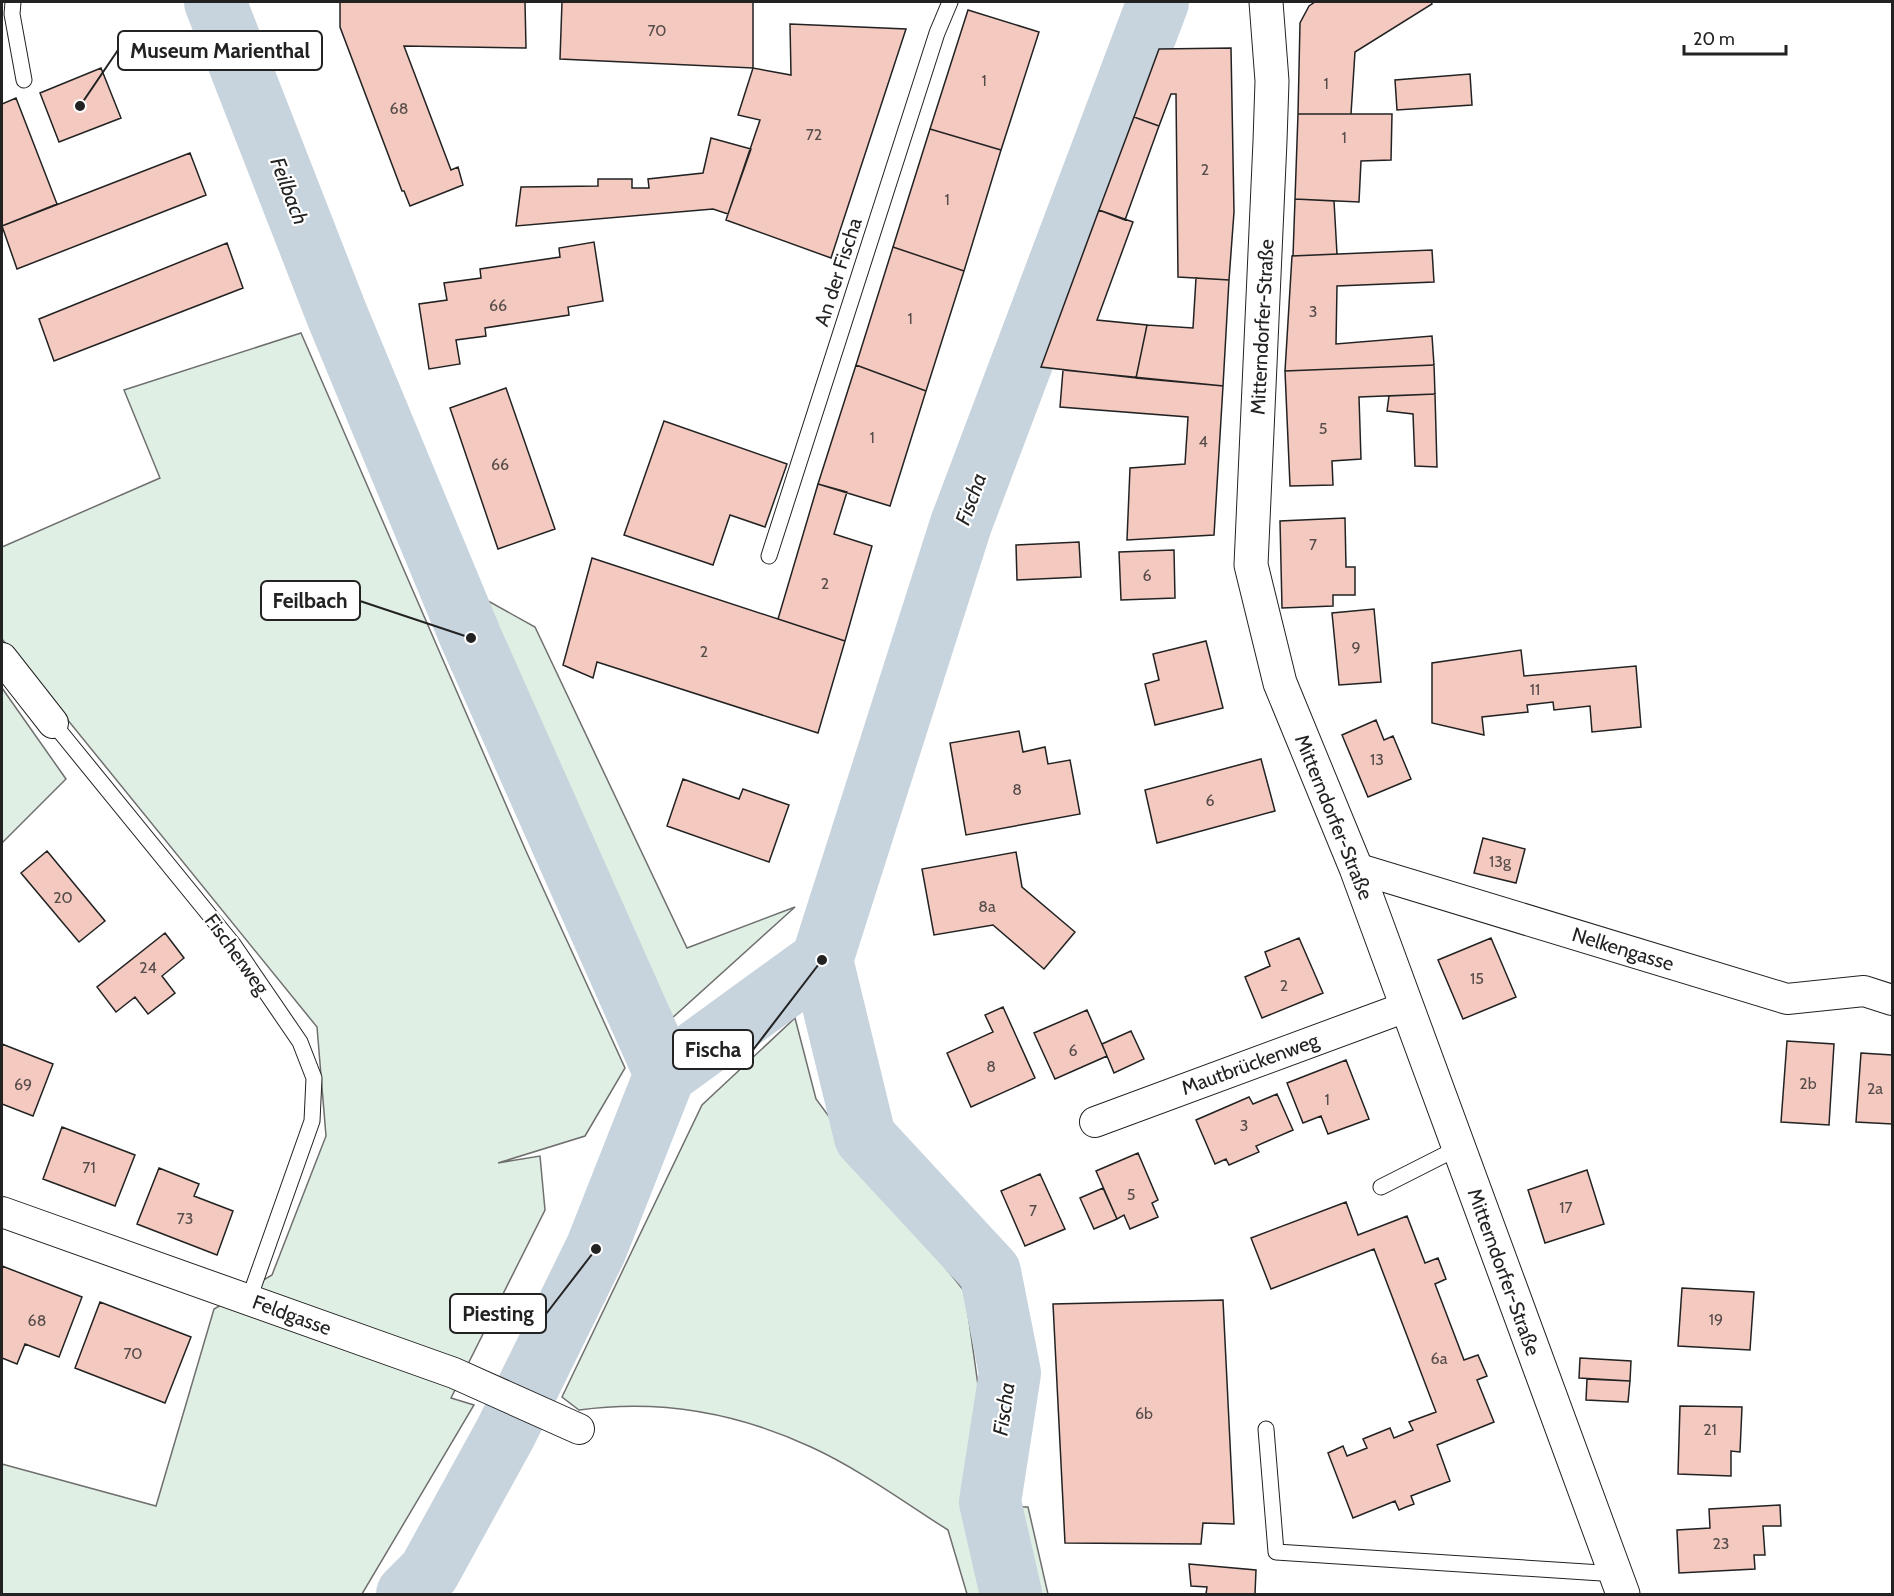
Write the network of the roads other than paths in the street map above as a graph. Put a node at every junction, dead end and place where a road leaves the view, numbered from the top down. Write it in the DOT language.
graph roads {
  1 [pos="13,2"];
  2 [pos="950,2"];
  3 [pos="1266,2"];
  4 [pos="24,80"];
  5 [pos="769,556"];
  6 [pos="2,658"];
  7 [pos="53,723"];
  8 [pos="1356,868"];
  9 [pos="1893,1000"];
  10 [pos="1406,1007"];
  11 [pos="1095,1122"];
  12 [pos="1458,1148"];
  13 [pos="1381,1187"];
  14 [pos="2,1212"];
  15 [pos="249,1299"];
  16 [pos="579,1429"];
  17 [pos="1266,1429"];
  18 [pos="1620,1585"];
  1 -- 4 [label="lane"];
  2 -- 5 [label="lane, An der Fischa"];
  3 -- 8 [label="street, Mitterndorfer-Straße"];
  6 -- 7 [label="street, Fischerweg"];
  7 -- 15 [label="lane, Fischerweg"];
  8 -- 9 [label="street, Nelkengasse"];
  8 -- 10 [label="street, Mitterndorfer-Straße"];
  10 -- 11 [label="street, Mautbrückenweg"];
  10 -- 12 [label="street, Mitterndorfer-Straße"];
  12 -- 13 [label="lane"];
  12 -- 18 [label="street, Mitterndorfer-Straße"];
  14 -- 15 [label="street, Feldgasse"];
  15 -- 16 [label="street, Feldgasse"];
  17 -- 18 [label="lane"];
}
